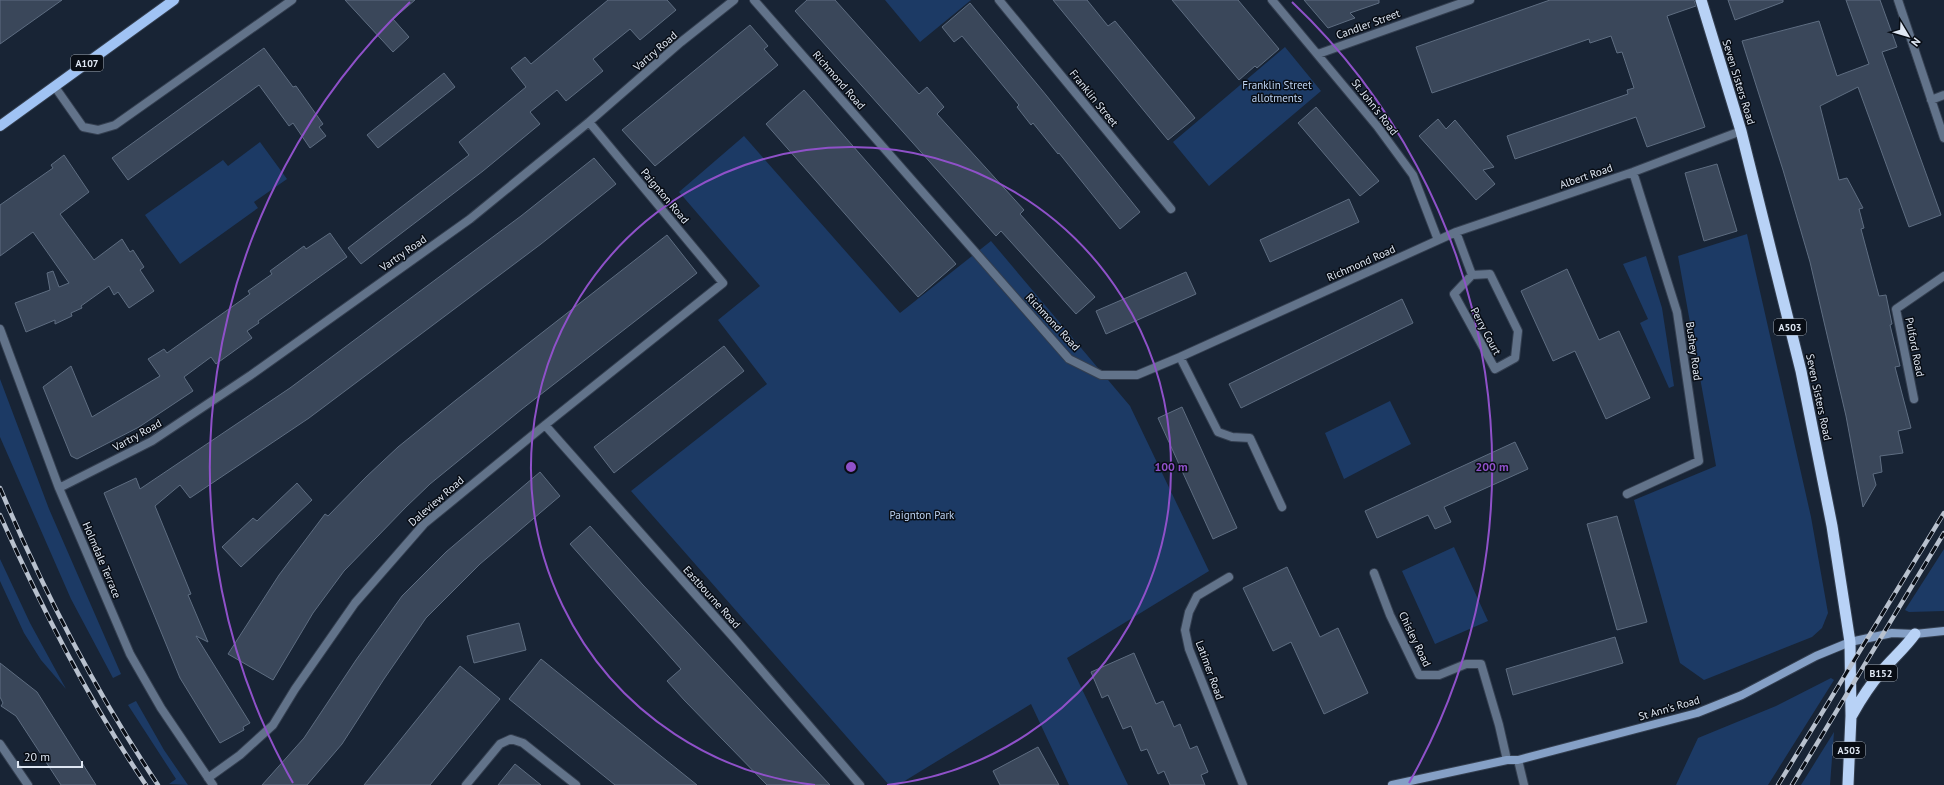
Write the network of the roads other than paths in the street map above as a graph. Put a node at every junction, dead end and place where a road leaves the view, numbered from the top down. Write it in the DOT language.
graph roads {
  1 [pos="174,0"];
  2 [pos="292,0"];
  3 [pos="734,0"];
  4 [pos="754,0"];
  5 [pos="999,0"];
  6 [pos="1272,0"];
  7 [pos="1470,0"];
  8 [pos="1701,0"];
  9 [pos="1898,0"];
  10 [pos="1318,54"];
  11 [pos="55,87"];
  12 [pos="1944,95"];
  13 [pos="1931,100"];
  14 [pos="589,122"];
  15 [pos="0,126"];
  16 [pos="1741,130"];
  17 [pos="1944,138"];
  18 [pos="1632,172"];
  19 [pos="1171,209"];
  20 [pos="1456,232"];
  21 [pos="1438,240"];
  22 [pos="1472,275"];
  23 [pos="1944,276"];
  24 [pos="723,283"];
  25 [pos="0,329"];
  26 [pos="1180,357"];
  27 [pos="1914,399"];
  28 [pos="545,425"];
  29 [pos="59,488"];
  30 [pos="1627,494"];
  31 [pos="1282,507"];
  32 [pos="1374,573"];
  33 [pos="1229,577"];
  34 [pos="1944,631"];
  35 [pos="1915,634"];
  36 [pos="1850,642"];
  37 [pos="1851,716"];
  38 [pos="0,744"];
  39 [pos="1507,760"];
  40 [pos="1518,760"];
  41 [pos="208,778"];
  42 [pos="28,785"];
  43 [pos="213,785"];
  44 [pos="466,785"];
  45 [pos="576,785"];
  46 [pos="860,785"];
  47 [pos="1243,785"];
  48 [pos="1392,785"];
  49 [pos="1524,785"];
  50 [pos="1848,785"];
  1 -- 11 [label="main road, A107"];
  2 -- 11 [label="street"];
  3 -- 14 [label="street, Vartry Road"];
  4 -- 26 [label="street, Richmond Road"];
  5 -- 19 [label="street, Franklin Street"];
  6 -- 10 [label="street, St. John's Road"];
  7 -- 10 [label="street, Candler Street"];
  8 -- 16 [label="highway, Seven Sisters Road / A503"];
  9 -- 13 [label="street"];
  10 -- 21 [label="street, St. John's Road"];
  11 -- 15 [label="main road, A107"];
  12 -- 13 [label="street"];
  13 -- 17 [label="street"];
  14 -- 24 [label="street, Paignton Road"];
  14 -- 29 [label="street, Vartry Road"];
  16 -- 18 [label="street, Albert Road"];
  16 -- 36 [label="highway, Seven Sisters Road / A503"];
  18 -- 20 [label="street, Albert Road"];
  18 -- 30 [label="street, Bushey Road"];
  20 -- 21 [label="street, Albert Road"];
  20 -- 22 [label="street"];
  21 -- 26 [label="street, Richmond Road"];
  22 -- 22 [label="street, Perry Court"];
  23 -- 27 [label="street, Pulford Road"];
  24 -- 28 [label="street, Daleview Road"];
  25 -- 29 [label="street, Holmdale Terrace"];
  26 -- 31 [label="street"];
  28 -- 41 [label="street, Daleview Road"];
  28 -- 46 [label="street, Eastbourne Road"];
  29 -- 41 [label="street, Holmdale Terrace"];
  32 -- 39 [label="street, Chisley Road"];
  33 -- 47 [label="street, Latimer Road"];
  34 -- 35 [label="main road, St Ann's Road"];
  35 -- 36 [label="main road, St Ann's Road"];
  35 -- 37 [label="highway, B152"];
  36 -- 37 [label="highway, Seven Sisters Road / A503"];
  36 -- 40 [label="main road, St Ann's Road"];
  37 -- 50 [label="highway, Seven Sisters Road / A503"];
  38 -- 42 [label="street"];
  39 -- 40 [label="main road, St Ann's Road"];
  39 -- 48 [label="main road, St Ann's Road"];
  40 -- 49 [label="street"];
  41 -- 43 [label="street, Holmdale Terrace"];
  44 -- 45 [label="street"];
}
